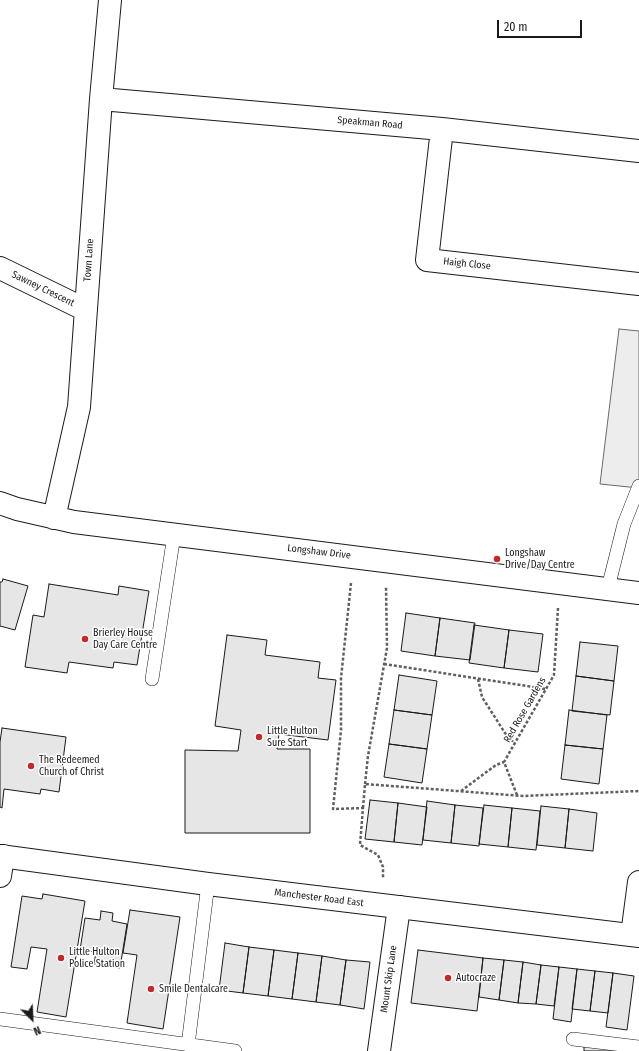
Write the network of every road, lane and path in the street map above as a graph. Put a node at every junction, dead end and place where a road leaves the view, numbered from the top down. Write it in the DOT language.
graph roads {
  1 [pos="110,0"];
  2 [pos="101,99"];
  3 [pos="442,129"];
  4 [pos="639,151"];
  5 [pos="0,268"];
  6 [pos="639,284"];
  7 [pos="86,310"];
  8 [pos="639,486"];
  9 [pos="0,503"];
  10 [pos="54,518"];
  11 [pos="174,535"];
  12 [pos="353,557"];
  13 [pos="385,560"];
  14 [pos="560,582"];
  15 [pos="608,588"];
  16 [pos="639,593"];
  17 [pos="384,664"];
  18 [pos="152,679"];
  19 [pos="478,679"];
  20 [pos="546,689"];
  21 [pos="515,744"];
  22 [pos="504,762"];
  23 [pos="365,784"];
  24 [pos="461,791"];
  25 [pos="639,791"];
  26 [pos="517,795"];
  27 [pos="363,808"];
  28 [pos="1,863"];
  29 [pos="639,882"];
  30 [pos="208,884"];
  31 [pos="391,906"];
  32 [pos="635,936"];
  33 [pos="0,1019"];
  34 [pos="574,1039"];
  35 [pos="188,1045"];
  36 [pos="639,1047"];
  37 [pos="235,1051"];
  38 [pos="379,1051"];
  1 -- 2 [label="street, Town Lane"];
  2 -- 3 [label="street, Speakman Road"];
  2 -- 7 [label="street, Town Lane"];
  3 -- 4 [label="street, Speakman Road"];
  3 -- 6 [label="street, Haigh Close"];
  5 -- 7 [label="street, Sawney Crescent"];
  7 -- 10 [label="street, Town Lane"];
  8 -- 15 [label="lane"];
  9 -- 10 [label="street, Longshaw Drive"];
  10 -- 11 [label="street, Longshaw Drive"];
  11 -- 12 [label="street, Longshaw Drive"];
  11 -- 18 [label="lane"];
  12 -- 13 [label="street, Longshaw Drive"];
  12 -- 27 [label="path"];
  13 -- 14 [label="street, Longshaw Drive"];
  13 -- 17 [label="path"];
  14 -- 15 [label="street, Longshaw Drive"];
  14 -- 20 [label="path, Red Rose Gardens"];
  15 -- 16 [label="street, Longshaw Drive"];
  17 -- 19 [label="path"];
  17 -- 23 [label="path"];
  19 -- 20 [label="path"];
  19 -- 21 [label="path"];
  20 -- 21 [label="path, Red Rose Gardens"];
  21 -- 22 [label="path, Red Rose Gardens"];
  22 -- 24 [label="path"];
  22 -- 26 [label="path"];
  23 -- 24 [label="path"];
  23 -- 27 [label="path"];
  24 -- 26 [label="path"];
  25 -- 26 [label="path"];
  27 -- 31 [label="path"];
  28 -- 30 [label="street, Manchester Road East"];
  29 -- 32 [label="street"];
  30 -- 31 [label="street, Manchester Road East"];
  30 -- 35 [label="lane"];
  31 -- 32 [label="street, Manchester Road East"];
  31 -- 38 [label="street, Mount Skip Lane"];
  33 -- 35 [label="lane"];
  34 -- 36 [label="lane"];
  35 -- 37 [label="lane"];
}
